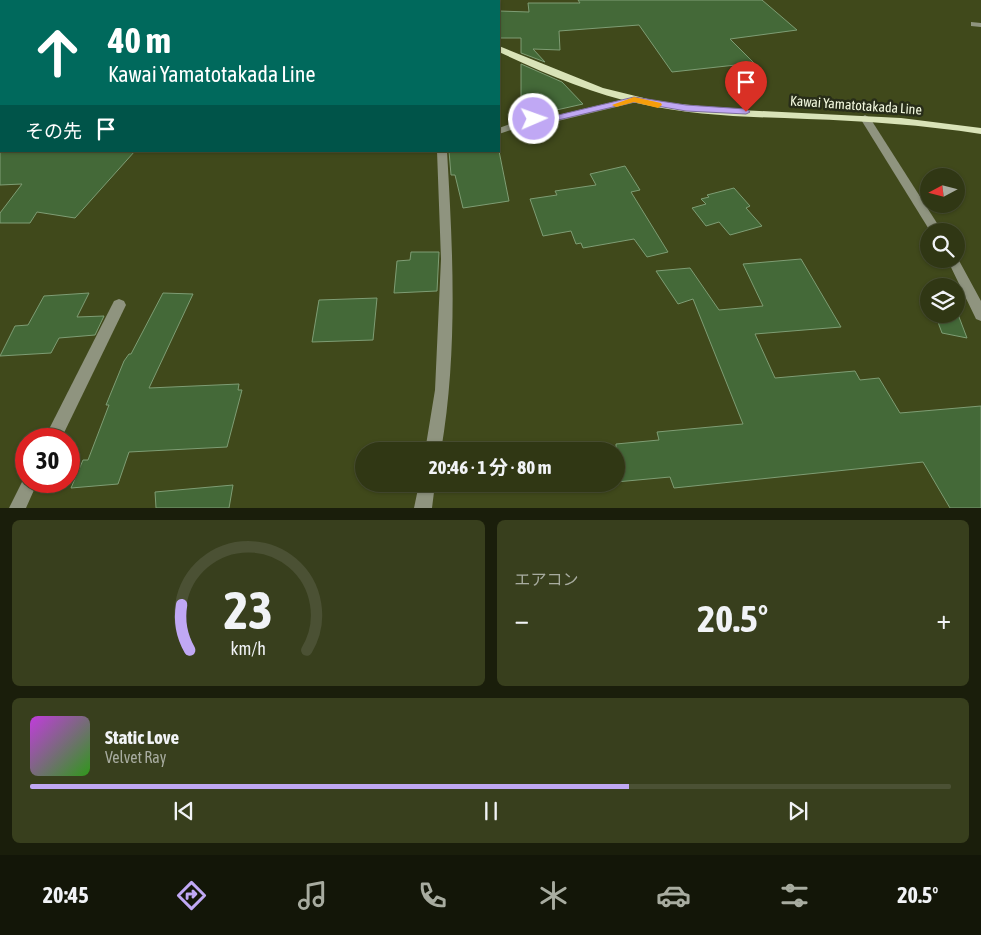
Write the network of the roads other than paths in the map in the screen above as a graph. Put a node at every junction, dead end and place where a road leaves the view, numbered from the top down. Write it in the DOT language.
graph roads {
  1 [pos="500,49"];
  2 [pos="634,100"];
  3 [pos="865,118"];
  4 [pos="500,131"];
  5 [pos="981,131"];
  6 [pos="442,152"];
  7 [pos="931,223"];
  8 [pos="958,268"];
  9 [pos="119,305"];
  10 [pos="981,315"];
  11 [pos="58,428"];
  12 [pos="434,442"];
  13 [pos="426,492"];
  14 [pos="24,493"];
  15 [pos="17,508"];
  16 [pos="423,508"];
  1 -- 2 [label="main road, Kawai Yamatotakada Line"];
  2 -- 3 [label="main road, Kawai Yamatotakada Line"];
  2 -- 4 [label="street"];
  3 -- 5 [label="main road, Kawai Yamatotakada Line"];
  3 -- 7 [label="street"];
  6 -- 12 [label="street"];
  8 -- 10 [label="street"];
  9 -- 11 [label="street"];
  13 -- 16 [label="street"];
  14 -- 15 [label="street"];
}
